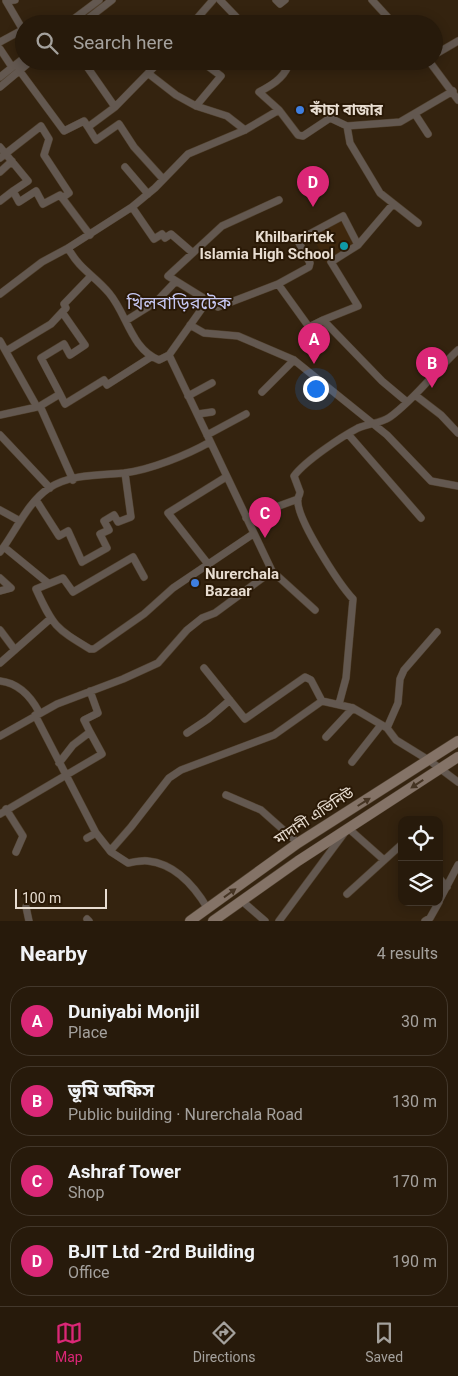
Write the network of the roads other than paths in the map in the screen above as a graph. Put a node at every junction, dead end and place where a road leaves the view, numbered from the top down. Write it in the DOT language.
graph roads {
  1 [pos="15,0"];
  2 [pos="100,0"];
  3 [pos="112,0"];
  4 [pos="213,0"];
  5 [pos="220,0"];
  6 [pos="276,0"];
  7 [pos="285,0"];
  8 [pos="372,0"];
  9 [pos="4,1"];
  10 [pos="92,2"];
  11 [pos="77,15"];
  12 [pos="93,15"];
  13 [pos="200,15"];
  14 [pos="234,15"];
  15 [pos="386,15"];
  16 [pos="15,17"];
  17 [pos="15,34"];
  18 [pos="458,41"];
  19 [pos="0,42"];
  20 [pos="0,49"];
  21 [pos="443,50"];
  22 [pos="15,65"];
  23 [pos="12,67"];
  24 [pos="19,70"];
  25 [pos="89,70"];
  26 [pos="152,70"];
  27 [pos="213,70"];
  28 [pos="286,70"];
  29 [pos="436,70"];
  30 [pos="148,74"];
  31 [pos="0,77"];
  32 [pos="0,87"];
  33 [pos="453,91"];
  34 [pos="458,100"];
  35 [pos="196,106"];
  36 [pos="115,107"];
  37 [pos="278,110"];
  38 [pos="414,114"];
  39 [pos="347,126"];
  40 [pos="88,127"];
  41 [pos="245,130"];
  42 [pos="428,134"];
  43 [pos="0,147"];
  44 [pos="3,156"];
  45 [pos="12,162"];
  46 [pos="124,167"];
  47 [pos="0,172"];
  48 [pos="164,179"];
  49 [pos="13,191"];
  50 [pos="148,194"];
  51 [pos="1,196"];
  52 [pos="62,198"];
  53 [pos="280,200"];
  54 [pos="393,204"];
  55 [pos="132,207"];
  56 [pos="418,223"];
  57 [pos="90,235"];
  58 [pos="358,245"];
  59 [pos="68,248"];
  60 [pos="193,253"];
  61 [pos="90,277"];
  62 [pos="176,281"];
  63 [pos="278,284"];
  64 [pos="0,294"];
  65 [pos="208,300"];
  66 [pos="62,312"];
  67 [pos="127,320"];
  68 [pos="323,320"];
  69 [pos="190,325"];
  70 [pos="0,341"];
  71 [pos="6,351"];
  72 [pos="457,352"];
  73 [pos="169,355"];
  74 [pos="151,357"];
  75 [pos="294,360"];
  76 [pos="212,384"];
  77 [pos="262,392"];
  78 [pos="60,394"];
  79 [pos="415,395"];
  80 [pos="188,396"];
  81 [pos="407,402"];
  82 [pos="38,407"];
  83 [pos="212,412"];
  84 [pos="198,414"];
  85 [pos="246,414"];
  86 [pos="0,415"];
  87 [pos="375,424"];
  88 [pos="458,433"];
  89 [pos="348,434"];
  90 [pos="0,435"];
  91 [pos="207,435"];
  92 [pos="210,442"];
  93 [pos="125,473"];
  94 [pos="226,477"];
  95 [pos="73,480"];
  96 [pos="458,486"];
  97 [pos="50,488"];
  98 [pos="298,499"];
  99 [pos="36,500"];
  100 [pos="0,510"];
  101 [pos="246,518"];
  102 [pos="421,518"];
  103 [pos="20,521"];
  104 [pos="253,534"];
  105 [pos="2,549"];
  106 [pos="208,564"];
  107 [pos="272,571"];
  108 [pos="144,577"];
  109 [pos="0,578"];
  110 [pos="48,583"];
  111 [pos="0,591"];
  112 [pos="315,610"];
  113 [pos="50,619"];
  114 [pos="0,630"];
  115 [pos="437,632"];
  116 [pos="15,650"];
  117 [pos="0,663"];
  118 [pos="204,668"];
  119 [pos="0,682"];
  120 [pos="90,691"];
  121 [pos="230,700"];
  122 [pos="322,701"];
  123 [pos="339,704"];
  124 [pos="353,708"];
  125 [pos="37,713"];
  126 [pos="384,726"];
  127 [pos="90,732"];
  128 [pos="186,732"];
  129 [pos="0,736"];
  130 [pos="326,737"];
  131 [pos="458,741"];
  132 [pos="458,757"];
  133 [pos="430,761"];
  134 [pos="352,762"];
  135 [pos="59,763"];
  136 [pos="441,769"];
  137 [pos="65,775"];
  138 [pos="458,782"];
  139 [pos="226,795"];
  140 [pos="3,811"];
  141 [pos="348,828"];
  142 [pos="96,833"];
  143 [pos="87,838"];
  144 [pos="298,843"];
  145 [pos="398,848"];
  146 [pos="110,851"];
  147 [pos="16,852"];
  148 [pos="384,860"];
  149 [pos="458,865"];
  150 [pos="443,882"];
  151 [pos="447,887"];
  152 [pos="347,894"];
  153 [pos="443,894"];
  154 [pos="242,901"];
  155 [pos="437,906"];
  156 [pos="26,907"];
  157 [pos="208,909"];
  158 [pos="29,921"];
  159 [pos="190,921"];
  160 [pos="213,921"];
  161 [pos="265,921"];
  162 [pos="279,921"];
  163 [pos="425,921"];
  1 -- 9 [label="street"];
  2 -- 10 [label="street"];
  3 -- 12 [label="street"];
  4 -- 13 [label="street"];
  5 -- 14 [label="street"];
  6 -- 7 [label="street"];
  8 -- 15 [label="street"];
  9 -- 16 [label="street"];
  10 -- 11 [label="street"];
  17 -- 19 [label="street"];
  18 -- 21 [label="street"];
  20 -- 23 [label="street"];
  22 -- 23 [label="street"];
  23 -- 31 [label="street"];
  24 -- 32 [label="street"];
  24 -- 40 [label="street"];
  25 -- 36 [label="street"];
  26 -- 30 [label="street"];
  27 -- 35 [label="street"];
  28 -- 37 [label="street"];
  29 -- 33 [label="street"];
  30 -- 35 [label="street"];
  30 -- 36 [label="street"];
  33 -- 34 [label="street"];
  33 -- 38 [label="street"];
  35 -- 41 [label="street"];
  36 -- 40 [label="street"];
  37 -- 39 [label="street"];
  37 -- 41 [label="street"];
  38 -- 39 [label="street"];
  38 -- 42 [label="street"];
  39 -- 54 [label="street"];
  40 -- 48 [label="street"];
  41 -- 48 [label="street"];
  43 -- 44 [label="street"];
  44 -- 45 [label="street"];
  44 -- 52 [label="street"];
  45 -- 47 [label="street"];
  45 -- 49 [label="street"];
  46 -- 50 [label="street"];
  48 -- 50 [label="street"];
  49 -- 51 [label="street"];
  49 -- 52 [label="street"];
  50 -- 55 [label="street"];
  52 -- 57 [label="street"];
  53 -- 60 [label="street"];
  54 -- 56 [label="street"];
  54 -- 58 [label="street"];
  55 -- 57 [label="street"];
  55 -- 60 [label="street"];
  57 -- 59 [label="street"];
  58 -- 63 [label="street"];
  58 -- 68 [label="street"];
  59 -- 61 [label="street"];
  59 -- 64 [label="street"];
  60 -- 62 [label="street"];
  61 -- 66 [label="street"];
  61 -- 67 [label="street"];
  62 -- 65 [label="street"];
  62 -- 67 [label="street"];
  63 -- 65 [label="street"];
  63 -- 68 [label="street"];
  65 -- 69 [label="street"];
  66 -- 71 [label="street"];
  66 -- 78 [label="street"];
  67 -- 74 [label="street"];
  68 -- 81 [label="street"];
  69 -- 73 [label="street"];
  69 -- 75 [label="street"];
  70 -- 71 [label="street"];
  71 -- 82 [label="street"];
  72 -- 79 [label="street"];
  73 -- 74 [label="street"];
  73 -- 80 [label="street"];
  74 -- 78 [label="street"];
  75 -- 77 [label="street"];
  75 -- 87 [label="street"];
  76 -- 80 [label="street"];
  78 -- 82 [label="street"];
  79 -- 81 [label="street"];
  79 -- 88 [label="street"];
  80 -- 84 [label="street"];
  81 -- 87 [label="street"];
  82 -- 86 [label="street"];
  82 -- 95 [label="street"];
  83 -- 84 [label="street"];
  84 -- 91 [label="street"];
  85 -- 91 [label="street"];
  87 -- 89 [label="street"];
  87 -- 96 [label="street"];
  89 -- 98 [label="street"];
  89 -- 102 [label="street"];
  90 -- 97 [label="street"];
  91 -- 92 [label="street"];
  92 -- 93 [label="street"];
  92 -- 94 [label="street"];
  93 -- 95 [label="street"];
  93 -- 99 [label="street"];
  94 -- 101 [label="street"];
  94 -- 106 [label="street"];
  95 -- 97 [label="street"];
  97 -- 99 [label="street"];
  98 -- 101 [label="street"];
  98 -- 123 [label="street"];
  99 -- 103 [label="street"];
  100 -- 103 [label="street"];
  101 -- 104 [label="street"];
  103 -- 105 [label="street"];
  104 -- 106 [label="street"];
  104 -- 107 [label="street"];
  105 -- 110 [label="street"];
  106 -- 113 [label="street"];
  107 -- 112 [label="street"];
  107 -- 120 [label="street"];
  108 -- 110 [label="street"];
  109 -- 111 [label="street"];
  110 -- 113 [label="street"];
  113 -- 116 [label="street"];
  114 -- 116 [label="street"];
  115 -- 126 [label="street"];
  116 -- 117 [label="street"];
  118 -- 121 [label="street"];
  119 -- 125 [label="street"];
  120 -- 125 [label="street"];
  120 -- 127 [label="street"];
  121 -- 122 [label="street"];
  121 -- 128 [label="street"];
  122 -- 123 [label="street"];
  122 -- 146 [label="street"];
  123 -- 124 [label="street"];
  124 -- 126 [label="street"];
  124 -- 130 [label="street"];
  125 -- 129 [label="street"];
  125 -- 135 [label="street"];
  126 -- 133 [label="street"];
  126 -- 134 [label="street"];
  127 -- 135 [label="street"];
  127 -- 137 [label="street"];
  131 -- 133 [label="main road, মাদানী এভিনিউ"];
  132 -- 136 [label="main road, মাদানী এভিনিউ"];
  133 -- 136 [label="street"];
  144 -- 133 [label="main road, মাদানী এভিনিউ, one-way"];
  135 -- 137 [label="street"];
  136 -- 138 [label="street"];
  136 -- 141 [label="main road, মাদানী এভিনিউ, one-way"];
  137 -- 140 [label="street"];
  137 -- 142 [label="street"];
  139 -- 144 [label="street"];
  140 -- 147 [label="street"];
  141 -- 148 [label="street"];
  141 -- 154 [label="main road, মাদানী এভিনিউ"];
  141 -- 162 [label="street"];
  142 -- 143 [label="street"];
  142 -- 146 [label="street"];
  157 -- 144 [label="main road, মাদানী এভিনিউ, one-way"];
  145 -- 148 [label="street"];
  146 -- 157 [label="street"];
  148 -- 152 [label="street"];
  149 -- 151 [label="street"];
  150 -- 151 [label="street"];
  151 -- 153 [label="street"];
  154 -- 160 [label="main road, মাদানী এভিনিউ"];
  154 -- 161 [label="street"];
  155 -- 163 [label="street"];
  156 -- 158 [label="street"];
  157 -- 159 [label="main road, মাদানী এভিনিউ"];
}
